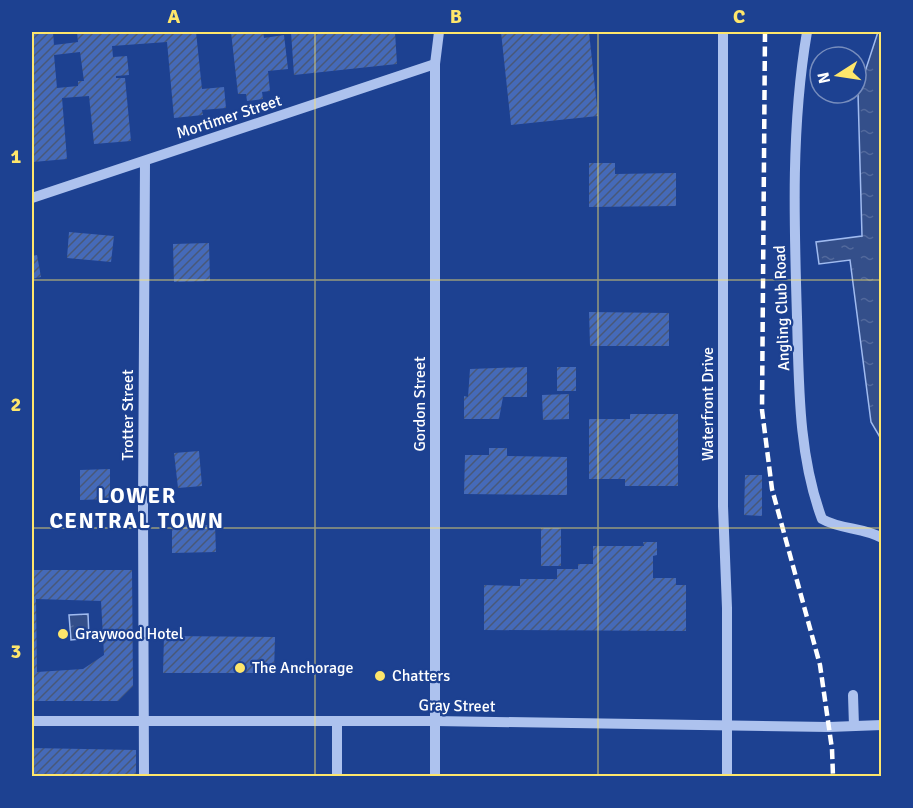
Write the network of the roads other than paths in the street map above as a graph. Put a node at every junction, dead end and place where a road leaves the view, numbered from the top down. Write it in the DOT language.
graph roads {
  1 [pos="439,32"];
  2 [pos="723,32"];
  3 [pos="807,32"];
  4 [pos="435,64"];
  5 [pos="145,161"];
  6 [pos="32,198"];
  7 [pos="882,538"];
  8 [pos="853,695"];
  9 [pos="32,721"];
  10 [pos="435,721"];
  11 [pos="144,722"];
  12 [pos="337,722"];
  13 [pos="727,725"];
  14 [pos="882,725"];
  15 [pos="854,726"];
  16 [pos="144,777"];
  17 [pos="337,777"];
  18 [pos="435,777"];
  19 [pos="726,777"];
  1 -- 4 [label="street, Gordon Street"];
  2 -- 13 [label="street, Waterfront Drive"];
  3 -- 7 [label="street, Angling Club Road"];
  4 -- 5 [label="street, Mortimer Street"];
  4 -- 10 [label="street, Gordon Street"];
  5 -- 6 [label="street, Mortimer Street"];
  5 -- 11 [label="street, Trotter Street"];
  8 -- 15 [label="street"];
  9 -- 11 [label="street, Gray Street"];
  10 -- 12 [label="street, Gray Street"];
  10 -- 13 [label="street, Gray Street"];
  10 -- 18 [label="street, Gordon Street"];
  11 -- 12 [label="street, Gray Street"];
  11 -- 16 [label="street, Trotter Street"];
  12 -- 17 [label="street"];
  13 -- 15 [label="street, Gray Street"];
  13 -- 19 [label="street, Waterfront Drive"];
  14 -- 15 [label="street, Gray Street"];
}
